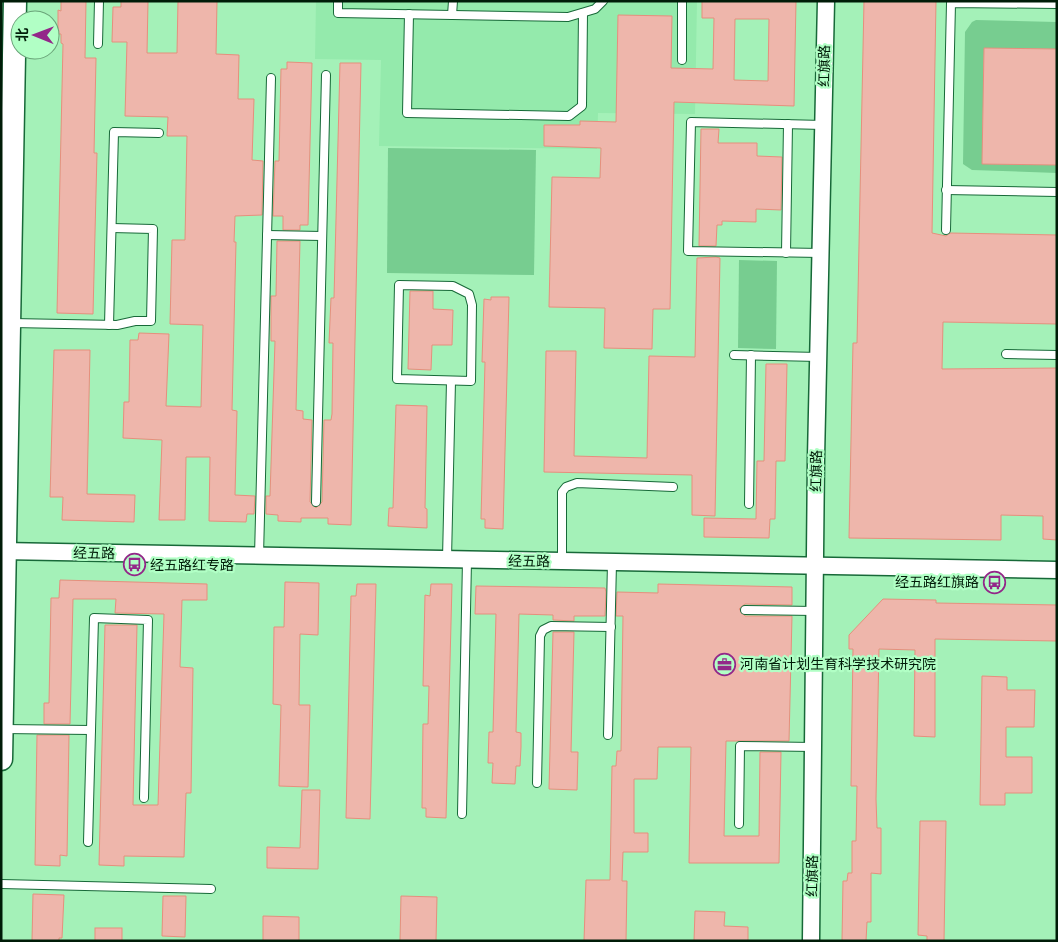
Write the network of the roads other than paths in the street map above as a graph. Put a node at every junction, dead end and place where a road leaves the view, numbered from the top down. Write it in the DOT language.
graph roads {
  1 [pos="14,1"];
  2 [pos="99,1"];
  3 [pos="338,1"];
  4 [pos="452,1"];
  5 [pos="603,1"];
  6 [pos="682,1"];
  7 [pos="826,1"];
  8 [pos="1057,4"];
  9 [pos="583,13"];
  10 [pos="409,14"];
  11 [pos="452,15"];
  12 [pos="98,44"];
  13 [pos="682,60"];
  14 [pos="326,75"];
  15 [pos="271,78"];
  16 [pos="788,124"];
  17 [pos="823,125"];
  18 [pos="159,133"];
  19 [pos="946,190"];
  20 [pos="1057,192"];
  21 [pos="112,228"];
  22 [pos="946,230"];
  23 [pos="267,235"];
  24 [pos="322,236"];
  25 [pos="786,253"];
  26 [pos="821,253"];
  27 [pos="6,320"];
  28 [pos="109,325"];
  29 [pos="1006,354"];
  30 [pos="1057,354"];
  31 [pos="734,355"];
  32 [pos="752,356"];
  33 [pos="818,357"];
  34 [pos="451,381"];
  35 [pos="673,487"];
  36 [pos="316,502"];
  37 [pos="749,504"];
  38 [pos="3,551"];
  39 [pos="259,556"];
  40 [pos="447,559"];
  41 [pos="467,560"];
  42 [pos="562,562"];
  43 [pos="612,563"];
  44 [pos="815,567"];
  45 [pos="1057,570"];
  46 [pos="746,610"];
  47 [pos="815,611"];
  48 [pos="611,627"];
  49 [pos="2,692"];
  50 [pos="2,729"];
  51 [pos="91,730"];
  52 [pos="608,734"];
  53 [pos="813,747"];
  54 [pos="1,759"];
  55 [pos="537,783"];
  56 [pos="144,798"];
  57 [pos="462,814"];
  58 [pos="739,824"];
  59 [pos="88,842"];
  60 [pos="1,884"];
  61 [pos="211,889"];
  62 [pos="811,941"];
  1 -- 27 [label="street"];
  2 -- 12 [label="lane"];
  3 -- 10 [label="lane"];
  4 -- 11 [label="lane"];
  5 -- 9 [label="lane"];
  6 -- 13 [label="lane"];
  7 -- 17 [label="street, 红旗路"];
  8 -- 19 [label="lane"];
  9 -- 10 [label="lane"];
  9 -- 11 [label="lane"];
  10 -- 11 [label="lane"];
  14 -- 24 [label="lane"];
  15 -- 23 [label="lane"];
  16 -- 17 [label="lane"];
  16 -- 25 [label="lane"];
  16 -- 25 [label="lane"];
  17 -- 26 [label="street, 红旗路"];
  18 -- 21 [label="lane"];
  19 -- 20 [label="lane"];
  19 -- 22 [label="lane"];
  21 -- 28 [label="lane"];
  21 -- 28 [label="lane"];
  23 -- 24 [label="lane"];
  23 -- 39 [label="lane"];
  24 -- 36 [label="lane"];
  25 -- 26 [label="lane"];
  26 -- 33 [label="street, 红旗路"];
  27 -- 28 [label="lane"];
  27 -- 38 [label="street"];
  29 -- 30 [label="lane"];
  31 -- 32 [label="lane"];
  32 -- 33 [label="lane"];
  32 -- 37 [label="lane"];
  33 -- 44 [label="street, 红旗路"];
  34 -- 34 [label="lane"];
  34 -- 40 [label="lane"];
  35 -- 42 [label="lane"];
  38 -- 39 [label="street, 经五路"];
  38 -- 49 [label="street"];
  39 -- 40 [label="street, 经五路"];
  40 -- 41 [label="street, 经五路"];
  41 -- 42 [label="street, 经五路"];
  41 -- 57 [label="lane"];
  42 -- 43 [label="street, 经五路"];
  43 -- 44 [label="street, 经五路"];
  43 -- 48 [label="lane"];
  44 -- 45 [label="street, 经五路"];
  44 -- 47 [label="street, 红旗路"];
  46 -- 47 [label="lane"];
  47 -- 53 [label="street, 红旗路"];
  48 -- 52 [label="lane"];
  48 -- 55 [label="lane"];
  49 -- 50 [label="street"];
  50 -- 51 [label="lane"];
  50 -- 54 [label="street"];
  51 -- 56 [label="lane"];
  51 -- 59 [label="lane"];
  53 -- 58 [label="lane"];
  53 -- 62 [label="street, 红旗路"];
  60 -- 61 [label="lane"];
}
